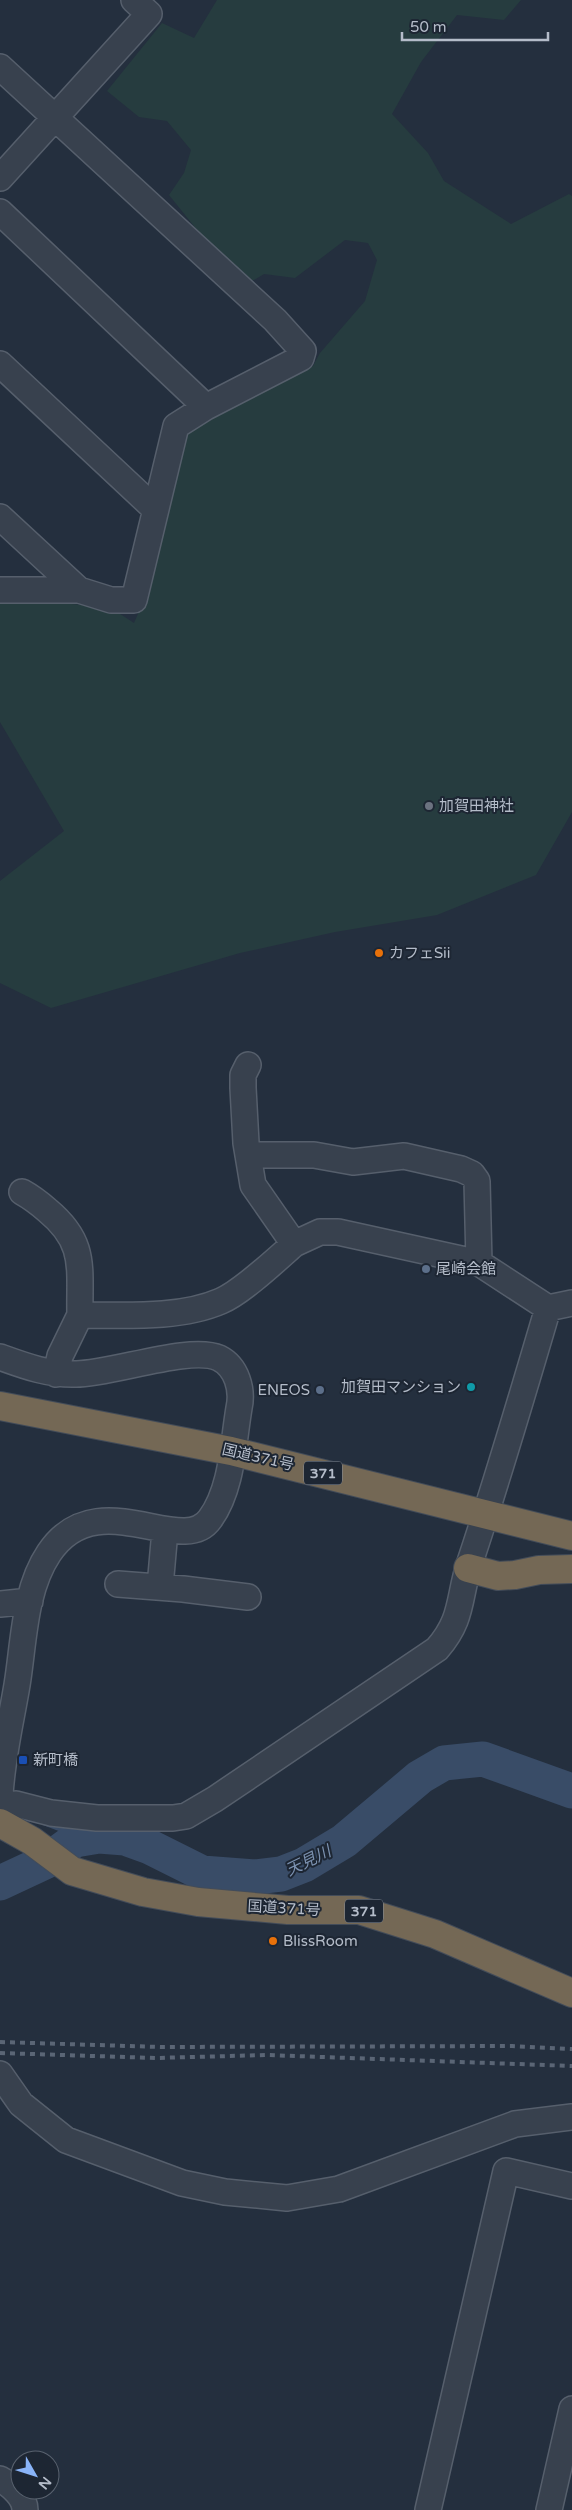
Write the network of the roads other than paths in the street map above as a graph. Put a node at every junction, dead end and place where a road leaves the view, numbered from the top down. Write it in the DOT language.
graph roads {
  1 [pos="134,0"];
  2 [pos="0,66"];
  3 [pos="56,118"];
  4 [pos="0,178"];
  5 [pos="0,212"];
  6 [pos="0,364"];
  7 [pos="206,408"];
  8 [pos="155,509"];
  9 [pos="0,517"];
  10 [pos="0,590"];
  11 [pos="78,590"];
  12 [pos="248,1065"];
  13 [pos="248,1156"];
  14 [pos="22,1192"];
  15 [pos="294,1244"];
  16 [pos="479,1263"];
  17 [pos="572,1303"];
  18 [pos="548,1308"];
  19 [pos="80,1315"];
  20 [pos="0,1357"];
  21 [pos="56,1374"];
  22 [pos="0,1406"];
  23 [pos="231,1451"];
  24 [pos="486,1514"];
  25 [pos="572,1517"];
  26 [pos="518,1522"];
  27 [pos="165,1530"];
  28 [pos="572,1536"];
  29 [pos="468,1568"];
  30 [pos="572,1569"];
  31 [pos="118,1584"];
  32 [pos="160,1587"];
  33 [pos="248,1597"];
  34 [pos="30,1601"];
  35 [pos="0,1604"];
  36 [pos="0,1795"];
  37 [pos="0,1808"];
  38 [pos="0,1822"];
  39 [pos="572,1993"];
  40 [pos="0,2074"];
  41 [pos="572,2116"];
  42 [pos="572,2186"];
  43 [pos="572,2409"];
  44 [pos="0,2479"];
  45 [pos="25,2510"];
  46 [pos="428,2510"];
  47 [pos="549,2510"];
  1 -- 3 [label="street"];
  2 -- 3 [label="street"];
  3 -- 4 [label="street"];
  3 -- 7 [label="street"];
  5 -- 7 [label="street"];
  6 -- 8 [label="street"];
  7 -- 8 [label="street"];
  8 -- 11 [label="street"];
  9 -- 11 [label="street"];
  10 -- 11 [label="street"];
  12 -- 13 [label="street"];
  13 -- 15 [label="street"];
  13 -- 16 [label="street"];
  14 -- 19 [label="street"];
  15 -- 16 [label="street"];
  15 -- 19 [label="street"];
  16 -- 18 [label="street"];
  17 -- 18 [label="street"];
  18 -- 24 [label="street"];
  19 -- 21 [label="street"];
  20 -- 21 [label="street"];
  21 -- 23 [label="street"];
  22 -- 23 [label="highway, 国道371号 / 371"];
  23 -- 24 [label="highway, 国道371号 / 371"];
  23 -- 27 [label="street"];
  24 -- 26 [label="highway, 国道371号 / 371"];
  24 -- 29 [label="street"];
  25 -- 26 [label="highway, 371"];
  26 -- 28 [label="highway, 国道371号 / 371"];
  27 -- 32 [label="street"];
  27 -- 34 [label="street"];
  29 -- 30 [label="highway"];
  29 -- 37 [label="street"];
  31 -- 32 [label="street"];
  32 -- 33 [label="street"];
  34 -- 35 [label="street"];
  34 -- 36 [label="street"];
  38 -- 39 [label="highway, 国道371号 / 371"];
  40 -- 41 [label="street"];
  42 -- 46 [label="street"];
  43 -- 47 [label="street"];
  44 -- 45 [label="street"];
}
